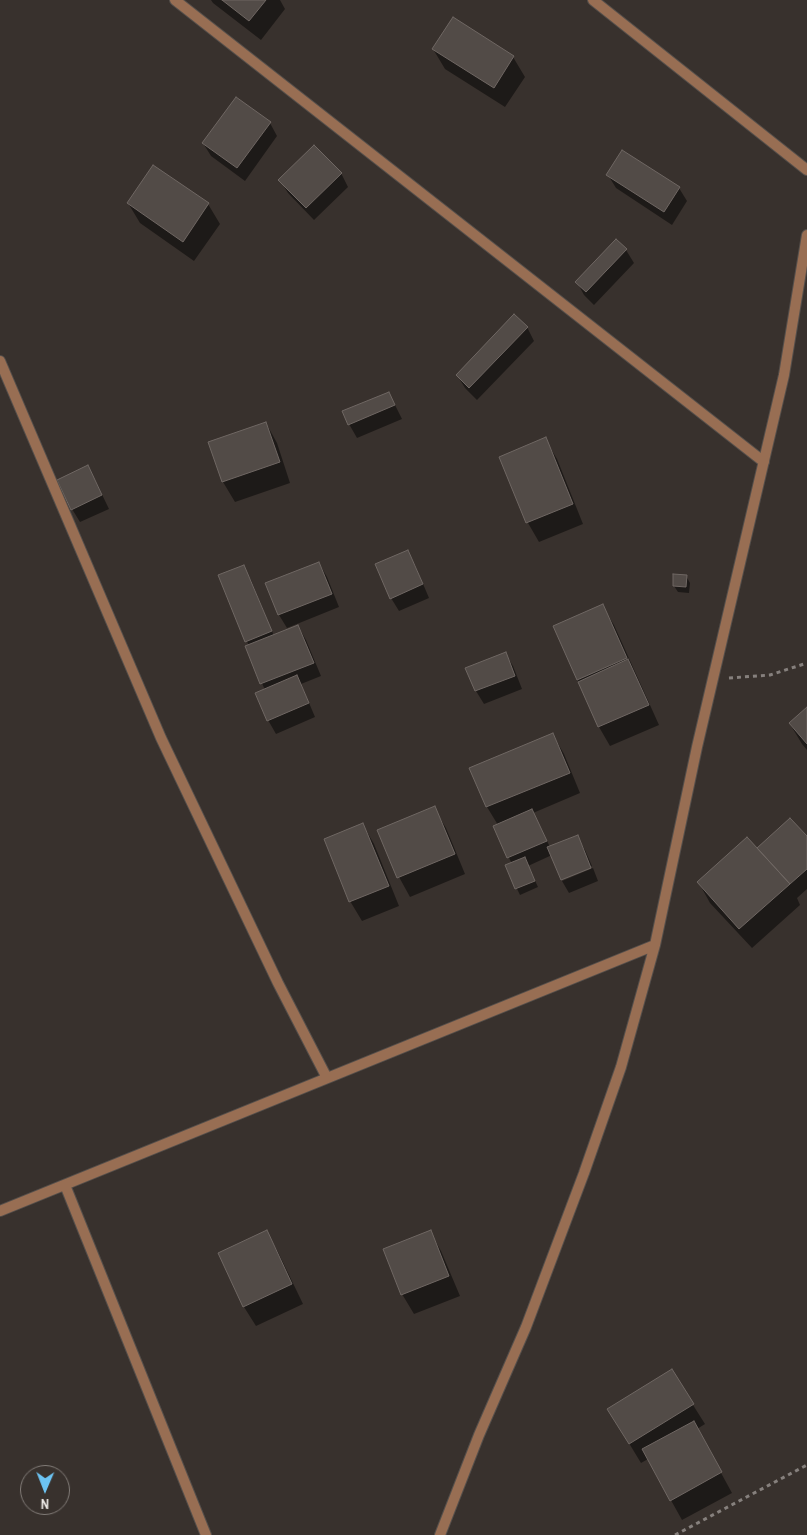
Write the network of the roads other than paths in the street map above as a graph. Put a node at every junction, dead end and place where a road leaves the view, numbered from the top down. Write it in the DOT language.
graph roads {
  1 [pos="174,0"];
  2 [pos="593,0"];
  3 [pos="807,170"];
  4 [pos="807,235"];
  5 [pos="0,361"];
  6 [pos="764,462"];
  7 [pos="655,945"];
  8 [pos="328,1078"];
  9 [pos="65,1185"];
  10 [pos="0,1211"];
  11 [pos="206,1535"];
  12 [pos="440,1535"];
  1 -- 6 [label="street"];
  2 -- 3 [label="street"];
  4 -- 6 [label="street"];
  5 -- 8 [label="street"];
  6 -- 7 [label="street"];
  7 -- 8 [label="street"];
  7 -- 12 [label="street"];
  8 -- 9 [label="street"];
  9 -- 10 [label="street"];
  9 -- 11 [label="street"];
}
